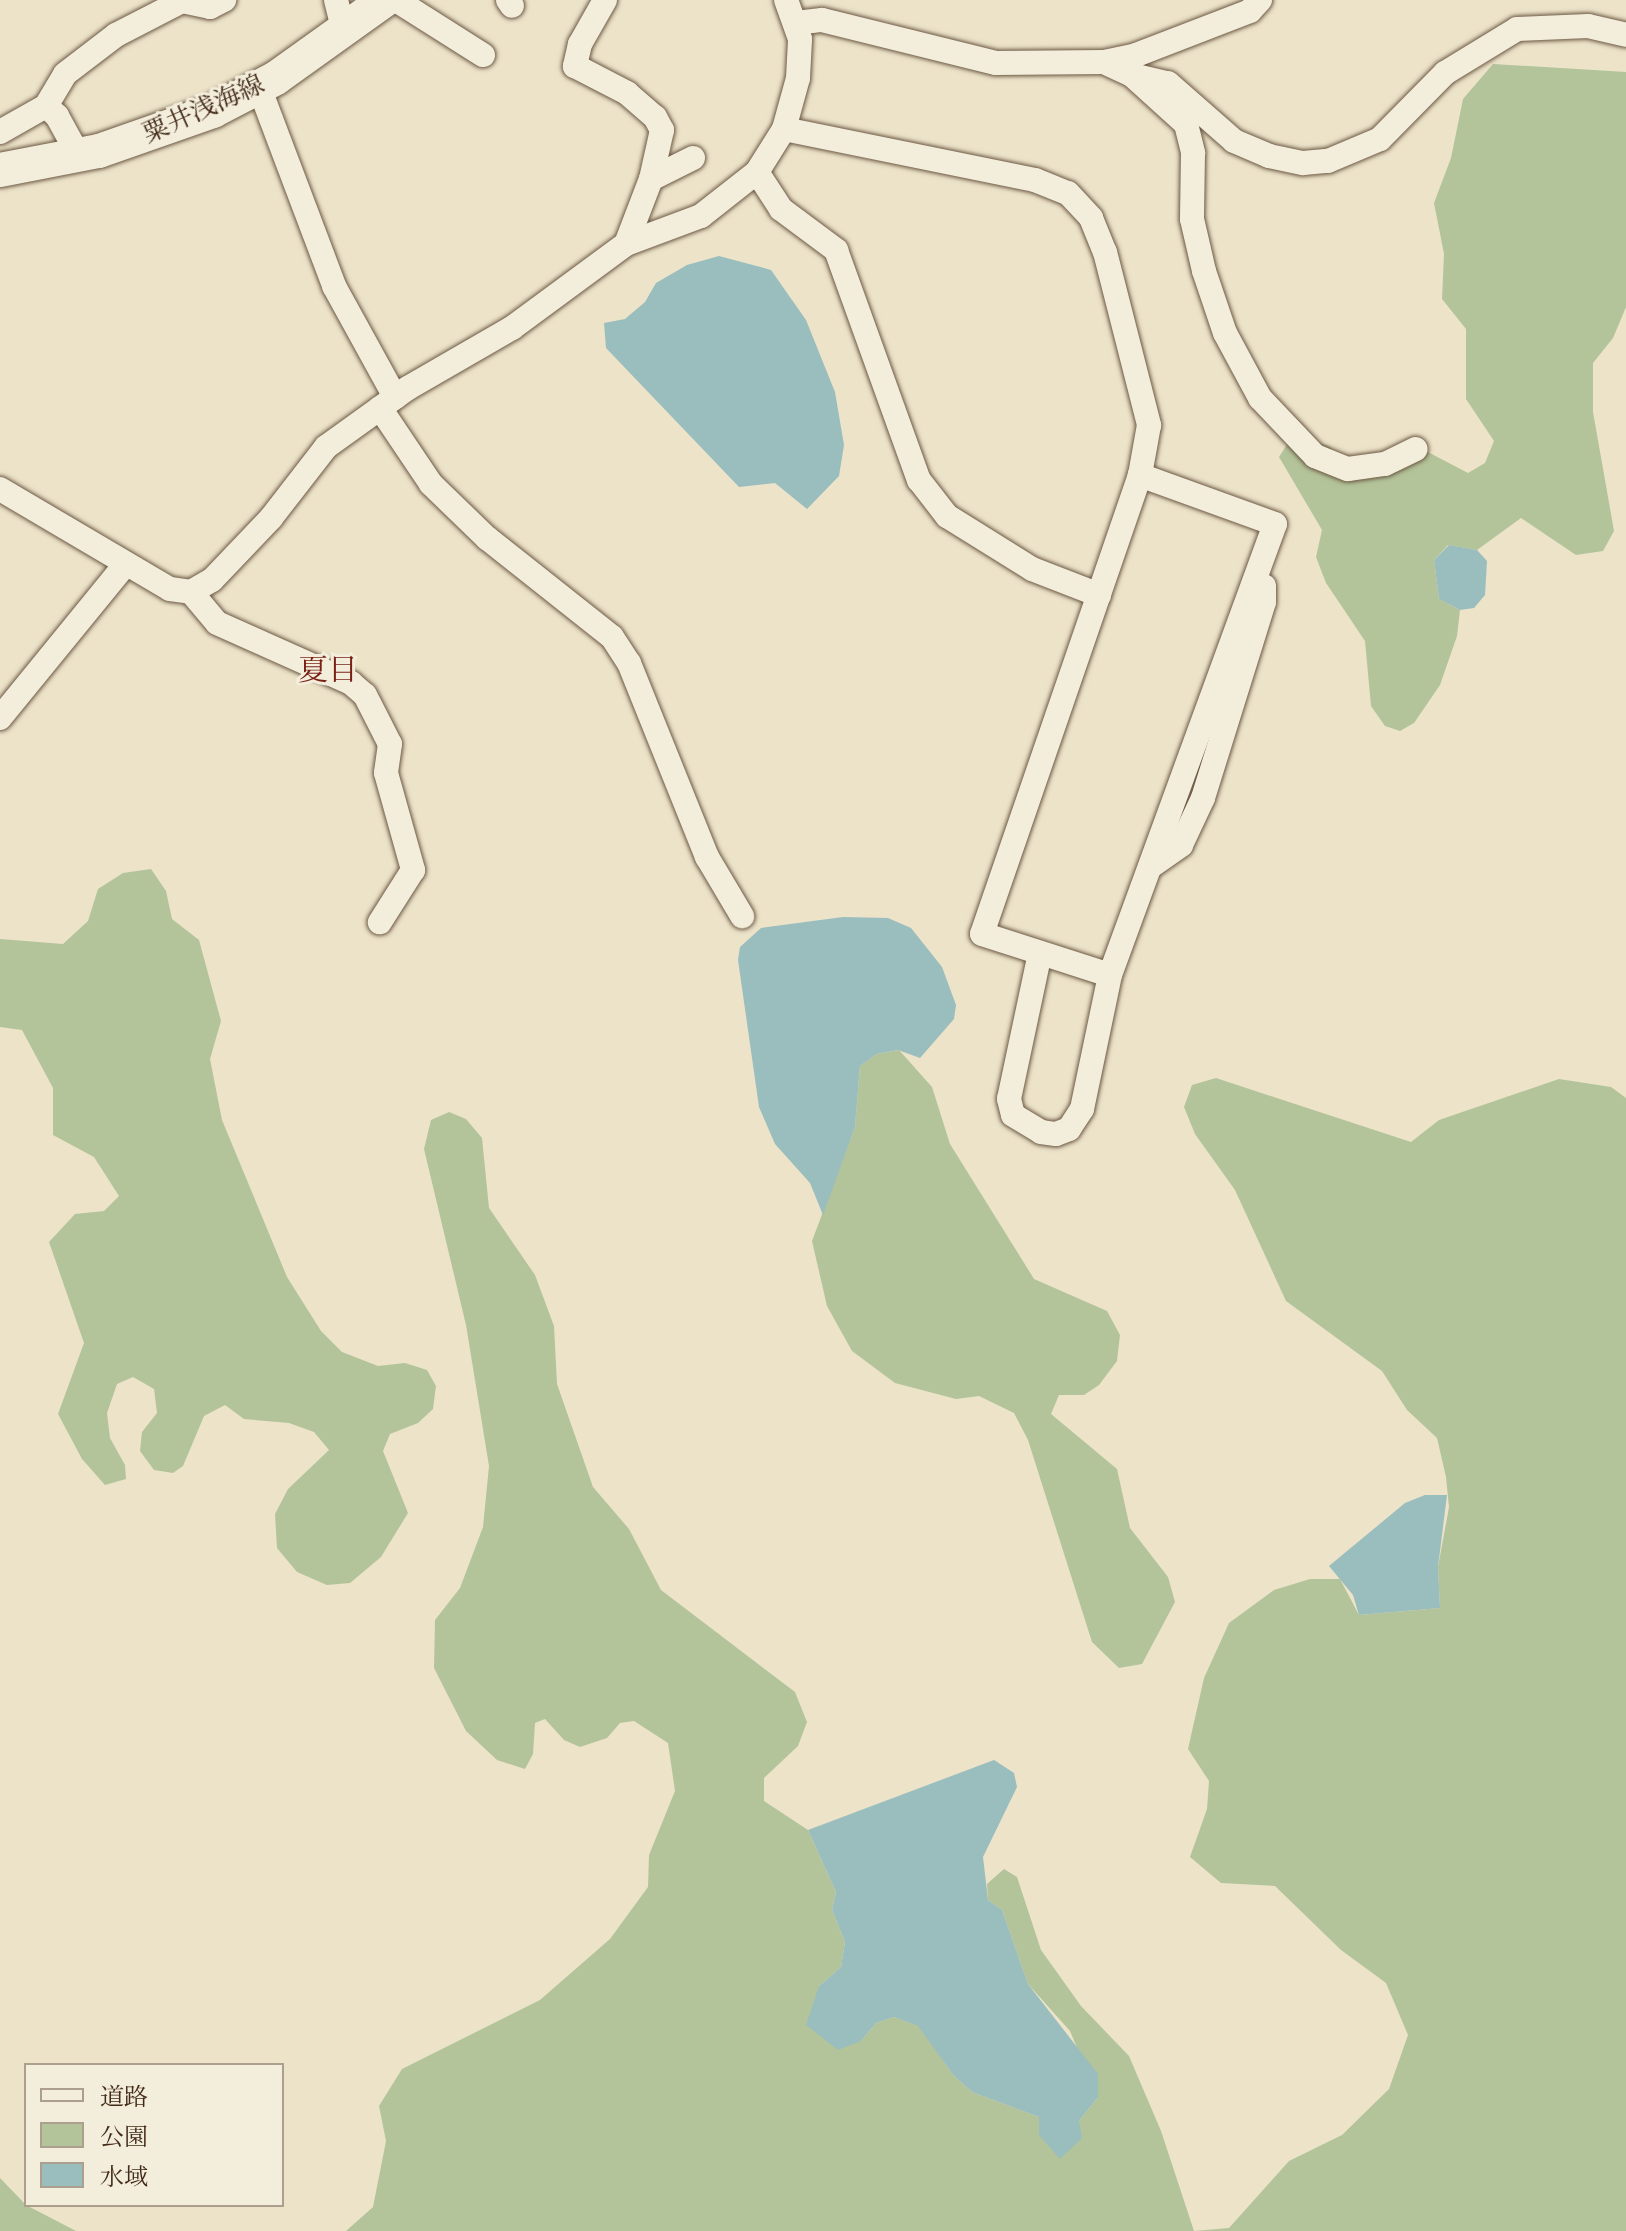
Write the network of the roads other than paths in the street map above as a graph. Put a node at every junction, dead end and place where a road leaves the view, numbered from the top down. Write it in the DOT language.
graph roads {
  1 [pos="224,0"];
  2 [pos="385,0"];
  3 [pos="396,0"];
  4 [pos="605,0"];
  5 [pos="786,0"];
  6 [pos="1260,0"];
  7 [pos="340,16"];
  8 [pos="796,23"];
  9 [pos="1626,35"];
  10 [pos="483,55"];
  11 [pos="1104,62"];
  12 [pos="1132,75"];
  13 [pos="259,87"];
  14 [pos="46,106"];
  15 [pos="784,129"];
  16 [pos="0,132"];
  17 [pos="79,156"];
  18 [pos="693,158"];
  19 [pos="0,170"];
  20 [pos="757,172"];
  21 [pos="651,179"];
  22 [pos="626,244"];
  23 [pos="388,402"];
  24 [pos="1416,449"];
  25 [pos="1140,475"];
  26 [pos="0,489"];
  27 [pos="125,565"];
  28 [pos="191,592"];
  29 [pos="1099,595"];
  30 [pos="0,718"];
  31 [pos="742,916"];
  32 [pos="380,922"];
  33 [pos="1040,953"];
  34 [pos="1110,975"];
  1 -- 14 [label="street"];
  2 -- 7 [label="main road, 粟井浅海線"];
  3 -- 10 [label="street"];
  4 -- 21 [label="street"];
  5 -- 8 [label="street"];
  6 -- 11 [label="street"];
  7 -- 13 [label="main road, 粟井浅海線"];
  8 -- 11 [label="street"];
  8 -- 15 [label="street"];
  9 -- 12 [label="street"];
  11 -- 12 [label="street"];
  12 -- 24 [label="street"];
  13 -- 17 [label="main road, 粟井浅海線"];
  13 -- 23 [label="street"];
  14 -- 16 [label="street"];
  14 -- 17 [label="street"];
  15 -- 20 [label="street"];
  15 -- 25 [label="street"];
  17 -- 19 [label="main road, 粟井浅海線"];
  18 -- 21 [label="street"];
  20 -- 22 [label="street"];
  20 -- 29 [label="street"];
  21 -- 22 [label="street"];
  22 -- 23 [label="street"];
  23 -- 28 [label="street"];
  23 -- 31 [label="street"];
  25 -- 29 [label="street"];
  25 -- 34 [label="street"];
  26 -- 27 [label="street"];
  27 -- 28 [label="street"];
  27 -- 30 [label="street"];
  28 -- 32 [label="street"];
  29 -- 33 [label="street"];
  33 -- 34 [label="street"];
  33 -- 34 [label="street"];
}
